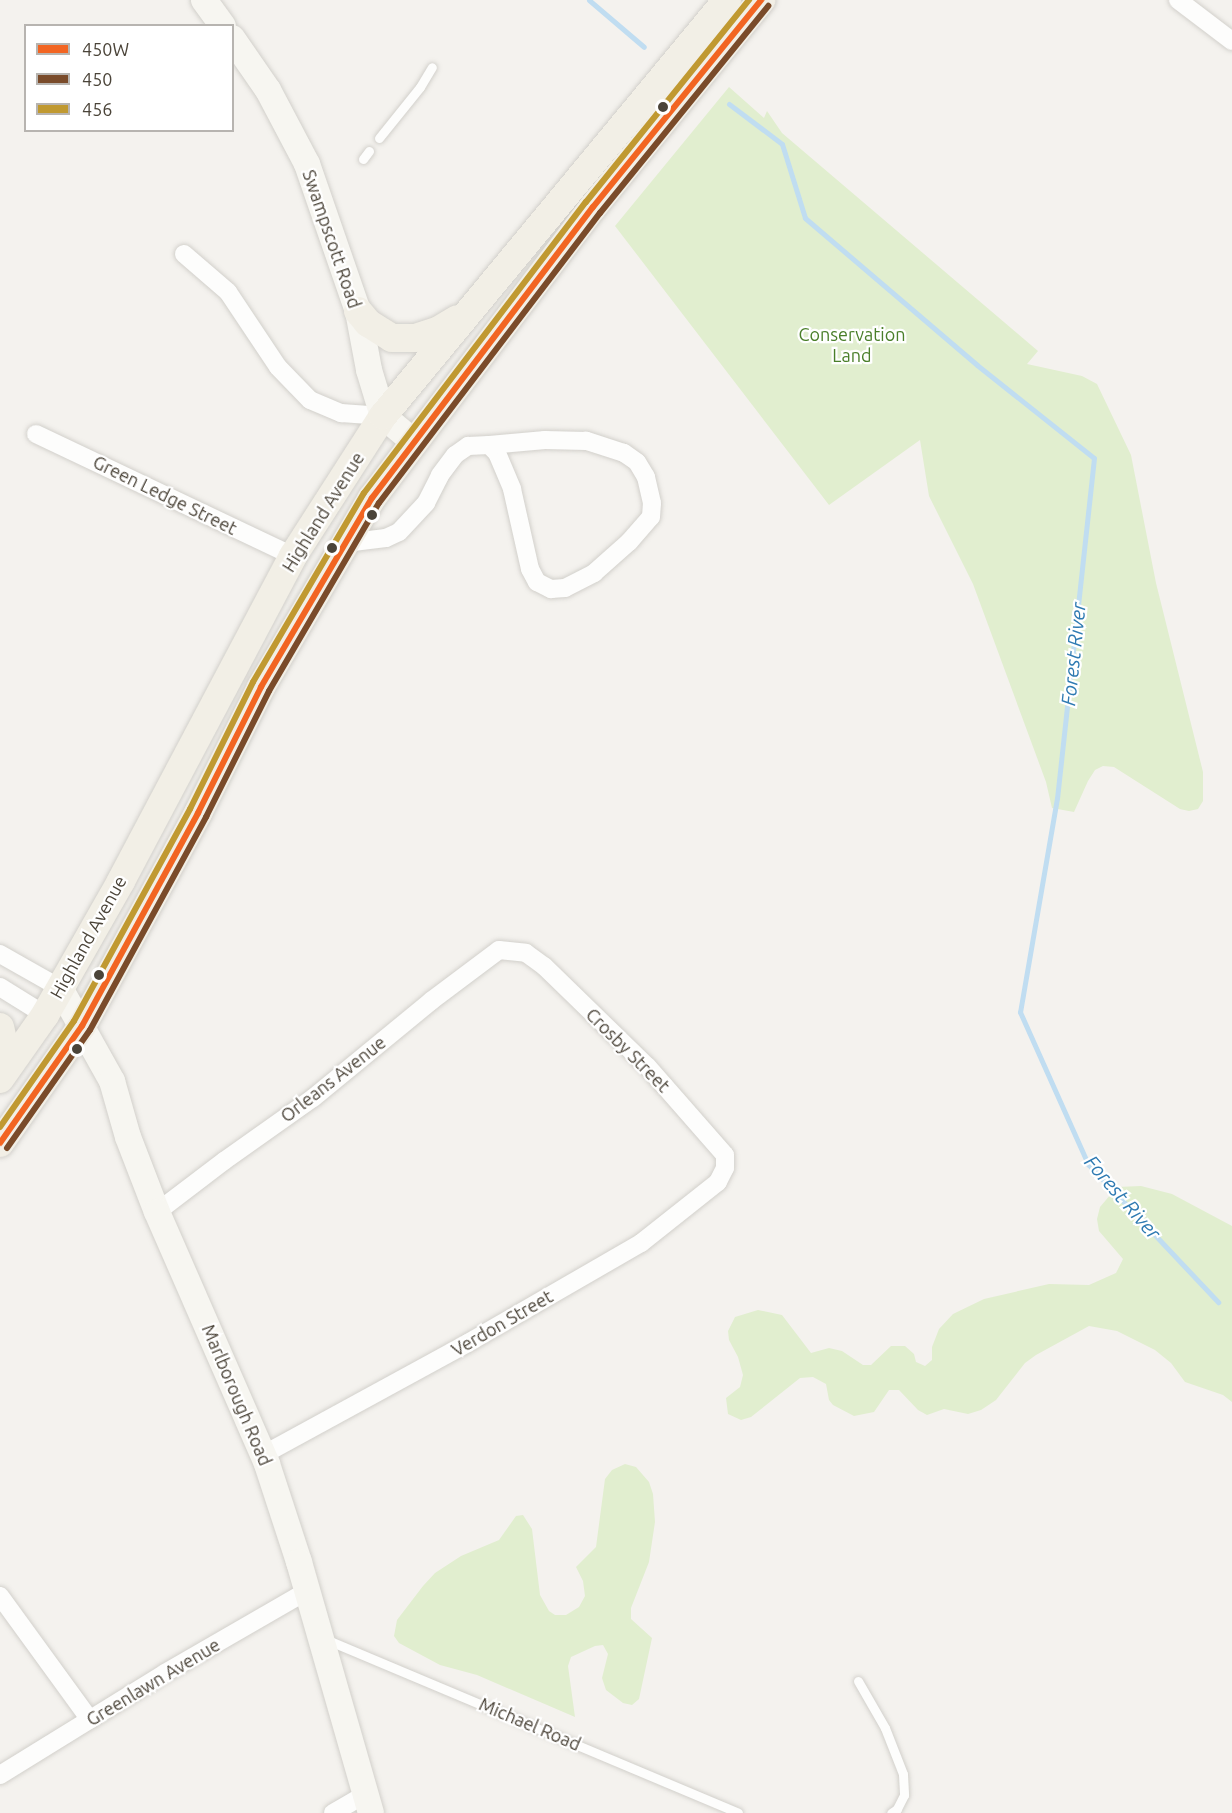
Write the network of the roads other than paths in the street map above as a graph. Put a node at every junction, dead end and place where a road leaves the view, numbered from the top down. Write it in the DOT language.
graph roads {
  1 [pos="204,0"];
  2 [pos="727,0"];
  3 [pos="761,0"];
  4 [pos="1178,0"];
  5 [pos="222,24"];
  6 [pos="234,41"];
  7 [pos="1232,41"];
  8 [pos="432,67"];
  9 [pos="380,138"];
  10 [pos="184,254"];
  11 [pos="358,311"];
  12 [pos="468,311"];
  13 [pos="383,416"];
  14 [pos="36,434"];
  15 [pos="414,442"];
  16 [pos="489,445"];
  17 [pos="345,543"];
  18 [pos="293,556"];
  19 [pos="509,949"];
  20 [pos="0,954"];
  21 [pos="0,987"];
  22 [pos="60,988"];
  23 [pos="45,1015"];
  24 [pos="82,1026"];
  25 [pos="0,1027"];
  26 [pos="5,1072"];
  27 [pos="0,1143"];
  28 [pos="725,1168"];
  29 [pos="157,1212"];
  30 [pos="263,1455"];
  31 [pos="307,1591"];
  32 [pos="0,1596"];
  33 [pos="321,1637"];
  34 [pos="858,1681"];
  35 [pos="90,1720"];
  36 [pos="0,1775"];
  37 [pos="368,1803"];
  38 [pos="333,1813"];
  39 [pos="738,1813"];
  40 [pos="891,1813"];
  1 -- 5 [label="street"];
  2 -- 12 [label="main road, Highland Avenue"];
  3 -- 15 [label="main road, Highland Avenue"];
  4 -- 7 [label="street"];
  6 -- 11 [label="street, Swampscott Road"];
  8 -- 9 [label="lane"];
  10 -- 13 [label="street"];
  11 -- 12 [label="main road"];
  11 -- 13 [label="street, Swampscott Road"];
  12 -- 13 [label="main road, Highland Avenue"];
  13 -- 15 [label="street"];
  13 -- 18 [label="main road, Highland Avenue"];
  14 -- 18 [label="street, Green Ledge Street"];
  15 -- 17 [label="main road, Highland Avenue"];
  16 -- 16 [label="street"];
  16 -- 17 [label="street"];
  17 -- 24 [label="main road, Highland Avenue"];
  18 -- 22 [label="main road, Highland Avenue"];
  19 -- 28 [label="street, Crosby Street"];
  19 -- 29 [label="street, Orleans Avenue"];
  20 -- 22 [label="street"];
  21 -- 23 [label="street"];
  22 -- 23 [label="main road, Highland Avenue"];
  22 -- 24 [label="street, Marlborough Road"];
  23 -- 24 [label="street"];
  23 -- 26 [label="main road, Highland Avenue"];
  24 -- 27 [label="main road, Highland Avenue"];
  24 -- 29 [label="street, Marlborough Road"];
  25 -- 26 [label="main road"];
  28 -- 30 [label="street, Verdon Street"];
  29 -- 30 [label="street, Marlborough Road"];
  30 -- 31 [label="street, Marlborough Road"];
  31 -- 33 [label="street, Marlborough Road"];
  31 -- 35 [label="street, Greenlawn Avenue"];
  32 -- 35 [label="street"];
  33 -- 37 [label="street, Marlborough Road"];
  33 -- 39 [label="lane, Michael Road"];
  34 -- 40 [label="lane"];
  35 -- 36 [label="street, Greenlawn Avenue"];
  37 -- 38 [label="street"];
}
